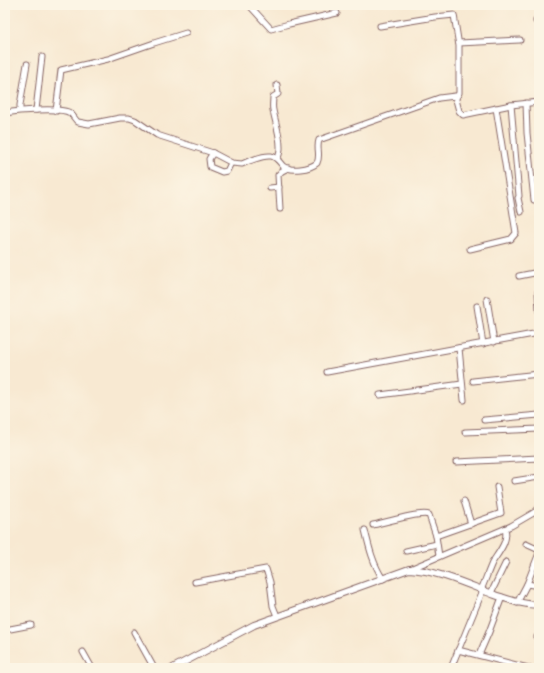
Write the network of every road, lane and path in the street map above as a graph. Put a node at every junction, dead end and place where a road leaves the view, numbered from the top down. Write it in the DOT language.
graph roads {
  1 [pos="249,5"];
  2 [pos="337,13"];
  3 [pos="380,26"];
  4 [pos="186,33"];
  5 [pos="520,40"];
  6 [pos="459,43"];
  7 [pos="42,57"];
  8 [pos="27,64"];
  9 [pos="277,85"];
  10 [pos="456,98"];
  11 [pos="539,102"];
  12 [pos="526,103"];
  13 [pos="511,105"];
  14 [pos="496,108"];
  15 [pos="20,110"];
  16 [pos="36,110"];
  17 [pos="56,111"];
  18 [pos="5,113"];
  19 [pos="213,153"];
  20 [pos="277,159"];
  21 [pos="231,163"];
  22 [pos="288,168"];
  23 [pos="279,187"];
  24 [pos="270,188"];
  25 [pos="534,200"];
  26 [pos="280,209"];
  27 [pos="522,210"];
  28 [pos="470,249"];
  29 [pos="539,272"];
  30 [pos="518,276"];
  31 [pos="538,292"];
  32 [pos="487,299"];
  33 [pos="477,306"];
  34 [pos="539,311"];
  35 [pos="539,333"];
  36 [pos="494,342"];
  37 [pos="483,344"];
  38 [pos="459,348"];
  39 [pos="327,372"];
  40 [pos="539,374"];
  41 [pos="473,381"];
  42 [pos="462,384"];
  43 [pos="380,395"];
  44 [pos="464,400"];
  45 [pos="539,415"];
  46 [pos="484,420"];
  47 [pos="539,429"];
  48 [pos="465,432"];
  49 [pos="539,458"];
  50 [pos="456,462"];
  51 [pos="539,477"];
  52 [pos="514,481"];
  53 [pos="497,487"];
  54 [pos="464,502"];
  55 [pos="539,508"];
  56 [pos="470,524"];
  57 [pos="373,525"];
  58 [pos="505,529"];
  59 [pos="365,530"];
  60 [pos="436,536"];
  61 [pos="437,544"];
  62 [pos="526,544"];
  63 [pos="539,550"];
  64 [pos="406,551"];
  65 [pos="539,554"];
  66 [pos="439,556"];
  67 [pos="506,562"];
  68 [pos="409,569"];
  69 [pos="384,579"];
  70 [pos="195,582"];
  71 [pos="527,584"];
  72 [pos="539,586"];
  73 [pos="482,590"];
  74 [pos="491,593"];
  75 [pos="502,597"];
  76 [pos="517,603"];
  77 [pos="539,605"];
  78 [pos="277,616"];
  79 [pos="30,625"];
  80 [pos="5,630"];
  81 [pos="134,632"];
  82 [pos="458,650"];
  83 [pos="84,652"];
  84 [pos="479,655"];
  85 [pos="92,668"];
  86 [pos="154,668"];
  87 [pos="173,668"];
  88 [pos="451,668"];
  89 [pos="526,668"];
  1 -- 2 [label="street"];
  3 -- 6 [label="street"];
  4 -- 17 [label="street"];
  5 -- 6 [label="street"];
  6 -- 10 [label="street"];
  7 -- 16 [label="street"];
  8 -- 15 [label="street"];
  9 -- 20 [label="street"];
  10 -- 14 [label="street"];
  10 -- 22 [label="street"];
  11 -- 12 [label="street"];
  12 -- 13 [label="street"];
  12 -- 25 [label="street"];
  13 -- 14 [label="street"];
  13 -- 27 [label="street"];
  14 -- 28 [label="street"];
  15 -- 16 [label="street"];
  15 -- 18 [label="street"];
  16 -- 17 [label="street"];
  17 -- 19 [label="street"];
  19 -- 21 [label="street"];
  19 -- 21 [label="street"];
  20 -- 21 [label="street"];
  20 -- 22 [label="street"];
  22 -- 23 [label="street"];
  23 -- 24 [label="street"];
  23 -- 26 [label="street"];
  29 -- 30 [label="street"];
  31 -- 34 [label="street"];
  32 -- 36 [label="street"];
  33 -- 37 [label="street"];
  35 -- 36 [label="street"];
  36 -- 37 [label="street"];
  37 -- 38 [label="street"];
  38 -- 39 [label="street"];
  38 -- 42 [label="street"];
  40 -- 41 [label="street"];
  42 -- 43 [label="street"];
  42 -- 44 [label="street"];
  45 -- 46 [label="street"];
  47 -- 48 [label="street"];
  49 -- 50 [label="street"];
  51 -- 52 [label="street"];
  53 -- 56 [label="street"];
  54 -- 56 [label="street"];
  55 -- 58 [label="street"];
  56 -- 60 [label="street"];
  57 -- 60 [label="street"];
  58 -- 66 [label="street"];
  58 -- 73 [label="street"];
  59 -- 69 [label="street"];
  60 -- 61 [label="street"];
  61 -- 64 [label="street"];
  61 -- 66 [label="street"];
  62 -- 63 [label="street"];
  65 -- 71 [label="street"];
  66 -- 68 [label="street"];
  67 -- 74 [label="street"];
  68 -- 69 [label="main road"];
  68 -- 73 [label="main road"];
  69 -- 78 [label="main road"];
  70 -- 78 [label="street"];
  71 -- 72 [label="street"];
  71 -- 76 [label="street"];
  73 -- 74 [label="main road"];
  73 -- 82 [label="street"];
  74 -- 75 [label="main road"];
  75 -- 76 [label="main road"];
  75 -- 84 [label="street"];
  76 -- 77 [label="main road"];
  78 -- 87 [label="main road"];
  79 -- 80 [label="street"];
  81 -- 86 [label="street"];
  82 -- 84 [label="street"];
  82 -- 88 [label="street"];
  83 -- 85 [label="street"];
  84 -- 89 [label="street"];
}
